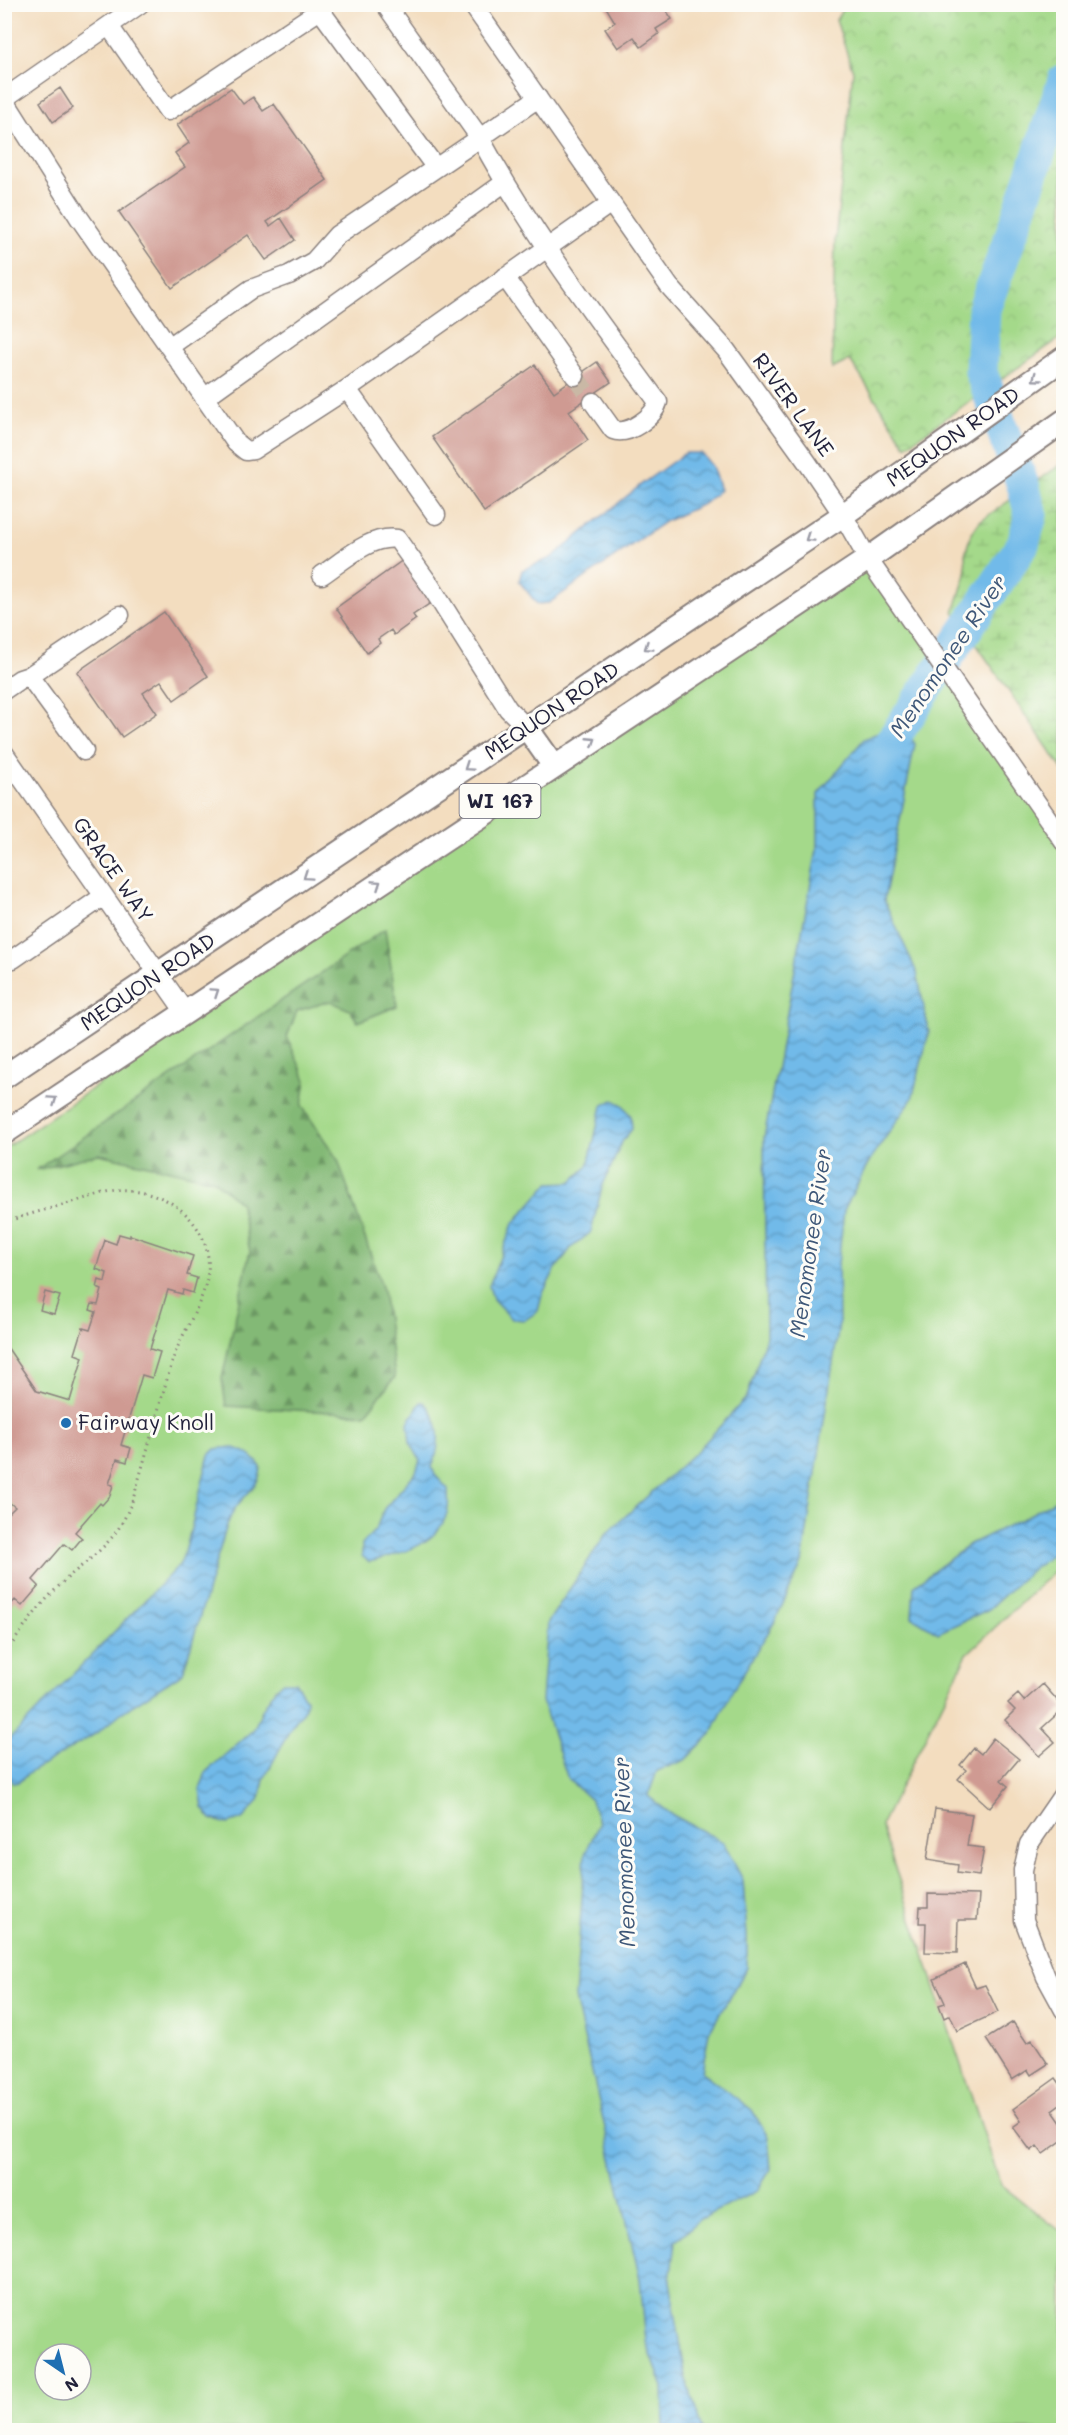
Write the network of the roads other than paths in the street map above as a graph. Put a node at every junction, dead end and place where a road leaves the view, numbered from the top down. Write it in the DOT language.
graph roads {
  1 [pos="140,4"];
  2 [pos="385,4"];
  3 [pos="472,4"];
  4 [pos="323,7"];
  5 [pos="109,26"];
  6 [pos="538,98"];
  7 [pos="480,138"];
  8 [pos="436,168"];
  9 [pos="504,183"];
  10 [pos="611,203"];
  11 [pos="546,248"];
  12 [pos="505,277"];
  13 [pos="169,347"];
  14 [pos="1064,358"];
  15 [pos="575,376"];
  16 [pos="347,388"];
  17 [pos="204,398"];
  18 [pos="593,402"];
  19 [pos="1064,421"];
  20 [pos="436,514"];
  21 [pos="843,515"];
  22 [pos="868,559"];
  23 [pos="322,575"];
  24 [pos="120,615"];
  25 [pos="29,676"];
  26 [pos="4,690"];
  27 [pos="527,728"];
  28 [pos="84,751"];
  29 [pos="4,753"];
  30 [pos="554,766"];
  31 [pos="1064,842"];
  32 [pos="104,896"];
  33 [pos="4,960"];
  34 [pos="159,976"];
  35 [pos="185,1012"];
  36 [pos="4,1077"];
  37 [pos="4,1133"];
  38 [pos="1064,1794"];
  39 [pos="1064,2010"];
  1 -- 5 [label="street"];
  2 -- 7 [label="street"];
  3 -- 6 [label="street, RIVER LANE"];
  4 -- 5 [label="street"];
  4 -- 8 [label="street"];
  5 -- 13 [label="street"];
  6 -- 7 [label="street"];
  6 -- 10 [label="street, RIVER LANE"];
  7 -- 8 [label="street"];
  7 -- 9 [label="street"];
  8 -- 13 [label="street"];
  9 -- 11 [label="street"];
  9 -- 17 [label="street"];
  10 -- 11 [label="street"];
  10 -- 21 [label="street, RIVER LANE"];
  11 -- 12 [label="street"];
  11 -- 18 [label="street"];
  12 -- 15 [label="street"];
  12 -- 16 [label="street"];
  13 -- 17 [label="street"];
  14 -- 21 [label="main road, MEQUON ROAD / WI 167, one-way"];
  16 -- 17 [label="street"];
  16 -- 20 [label="street"];
  19 -- 22 [label="main road, WI 167"];
  21 -- 22 [label="street, RIVER LANE"];
  21 -- 27 [label="main road, MEQUON ROAD / WI 167, one-way"];
  30 -- 22 [label="main road, WI 167, one-way"];
  22 -- 31 [label="street, RIVER LANE"];
  23 -- 27 [label="street"];
  24 -- 25 [label="street"];
  25 -- 26 [label="street"];
  25 -- 28 [label="street"];
  27 -- 30 [label="main road"];
  27 -- 34 [label="main road, MEQUON ROAD / WI 167, one-way"];
  29 -- 32 [label="street, GRACE WAY"];
  35 -- 30 [label="main road, WI 167, one-way"];
  32 -- 33 [label="street"];
  32 -- 34 [label="street, GRACE WAY"];
  34 -- 35 [label="street, GRACE WAY"];
  34 -- 36 [label="main road, MEQUON ROAD / WI 167"];
  37 -- 35 [label="main road, WI 167, one-way"];
  38 -- 39 [label="street"];
}
